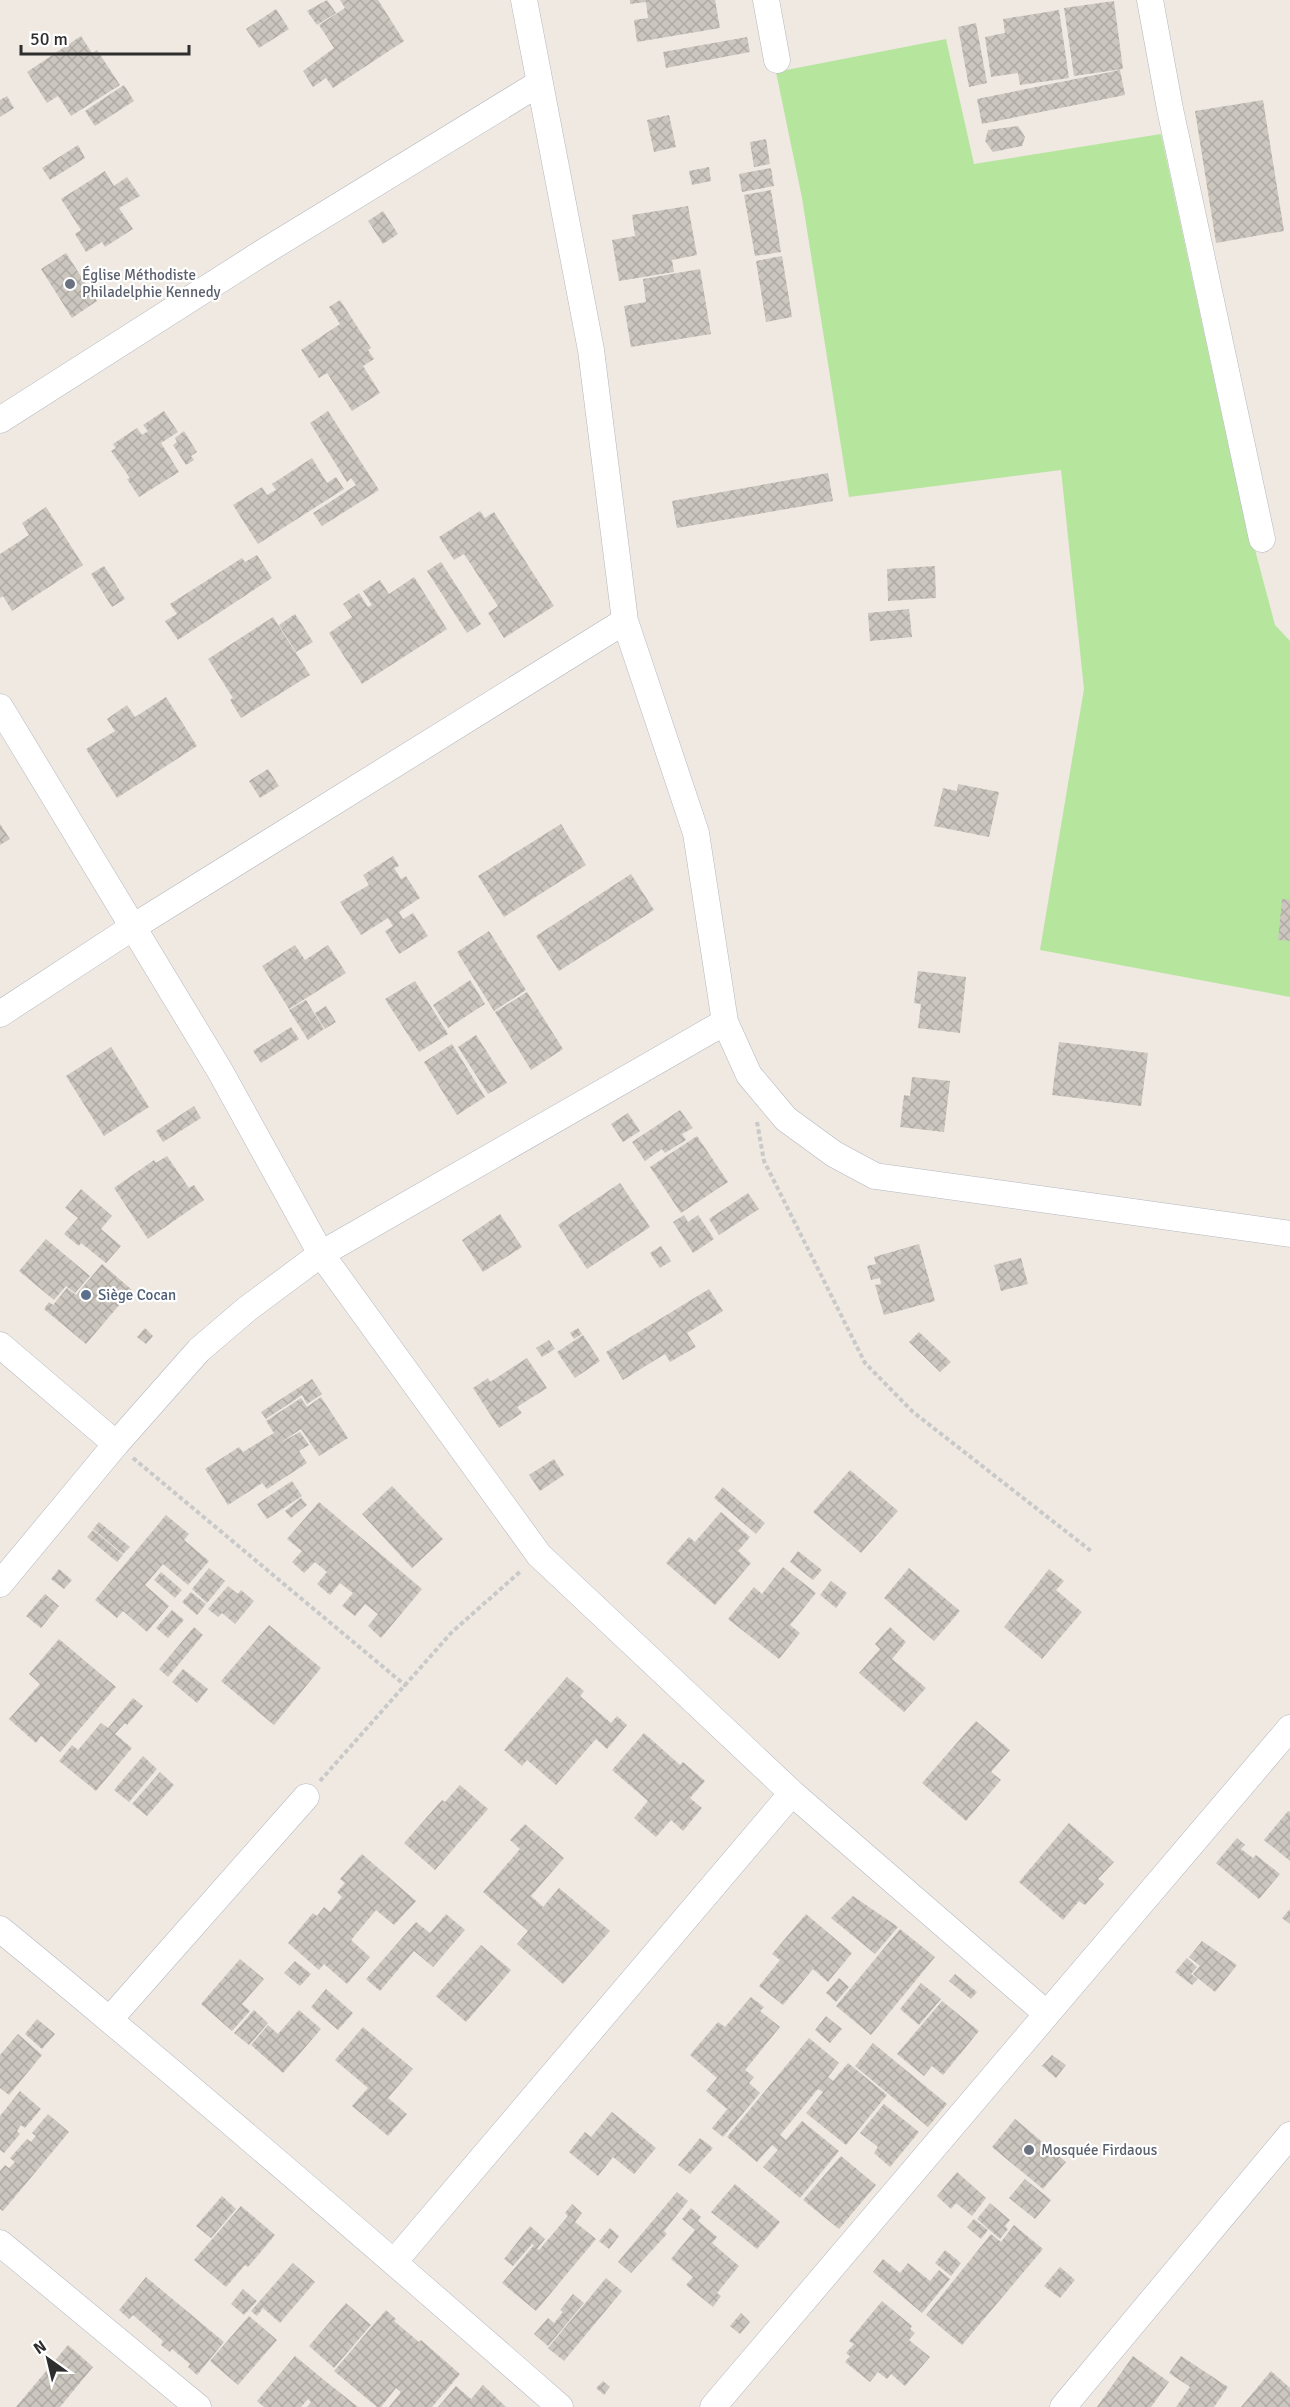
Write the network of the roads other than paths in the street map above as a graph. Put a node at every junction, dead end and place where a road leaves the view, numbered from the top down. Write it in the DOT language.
graph roads {
  1 [pos="524,0"];
  2 [pos="766,0"];
  3 [pos="1150,0"];
  4 [pos="777,60"];
  5 [pos="538,84"];
  6 [pos="0,420"];
  7 [pos="1262,539"];
  8 [pos="625,621"];
  9 [pos="0,707"];
  10 [pos="133,927"];
  11 [pos="0,1014"];
  12 [pos="725,1022"];
  13 [pos="1290,1234"];
  14 [pos="321,1254"];
  15 [pos="0,1346"];
  16 [pos="116,1444"];
  17 [pos="0,1584"];
  18 [pos="1290,1728"];
  19 [pos="792,1793"];
  20 [pos="306,1797"];
  21 [pos="0,1929"];
  22 [pos="1047,2014"];
  23 [pos="110,2019"];
  24 [pos="1290,2135"];
  25 [pos="0,2243"];
  26 [pos="394,2262"];
  27 [pos="198,2407"];
  28 [pos="560,2407"];
  29 [pos="713,2407"];
  30 [pos="1063,2407"];
  1 -- 5 [label="street"];
  2 -- 4 [label="street"];
  3 -- 7 [label="street"];
  5 -- 6 [label="street"];
  5 -- 8 [label="street"];
  8 -- 10 [label="street"];
  8 -- 12 [label="street"];
  9 -- 10 [label="street"];
  10 -- 11 [label="street"];
  10 -- 14 [label="street"];
  12 -- 13 [label="street"];
  12 -- 14 [label="street"];
  14 -- 16 [label="street"];
  14 -- 19 [label="street"];
  15 -- 16 [label="street"];
  16 -- 17 [label="street"];
  18 -- 22 [label="street"];
  19 -- 22 [label="street"];
  19 -- 26 [label="street"];
  20 -- 23 [label="street"];
  21 -- 23 [label="street"];
  22 -- 29 [label="street"];
  23 -- 26 [label="street"];
  24 -- 30 [label="street"];
  25 -- 27 [label="street"];
  26 -- 28 [label="street"];
}
